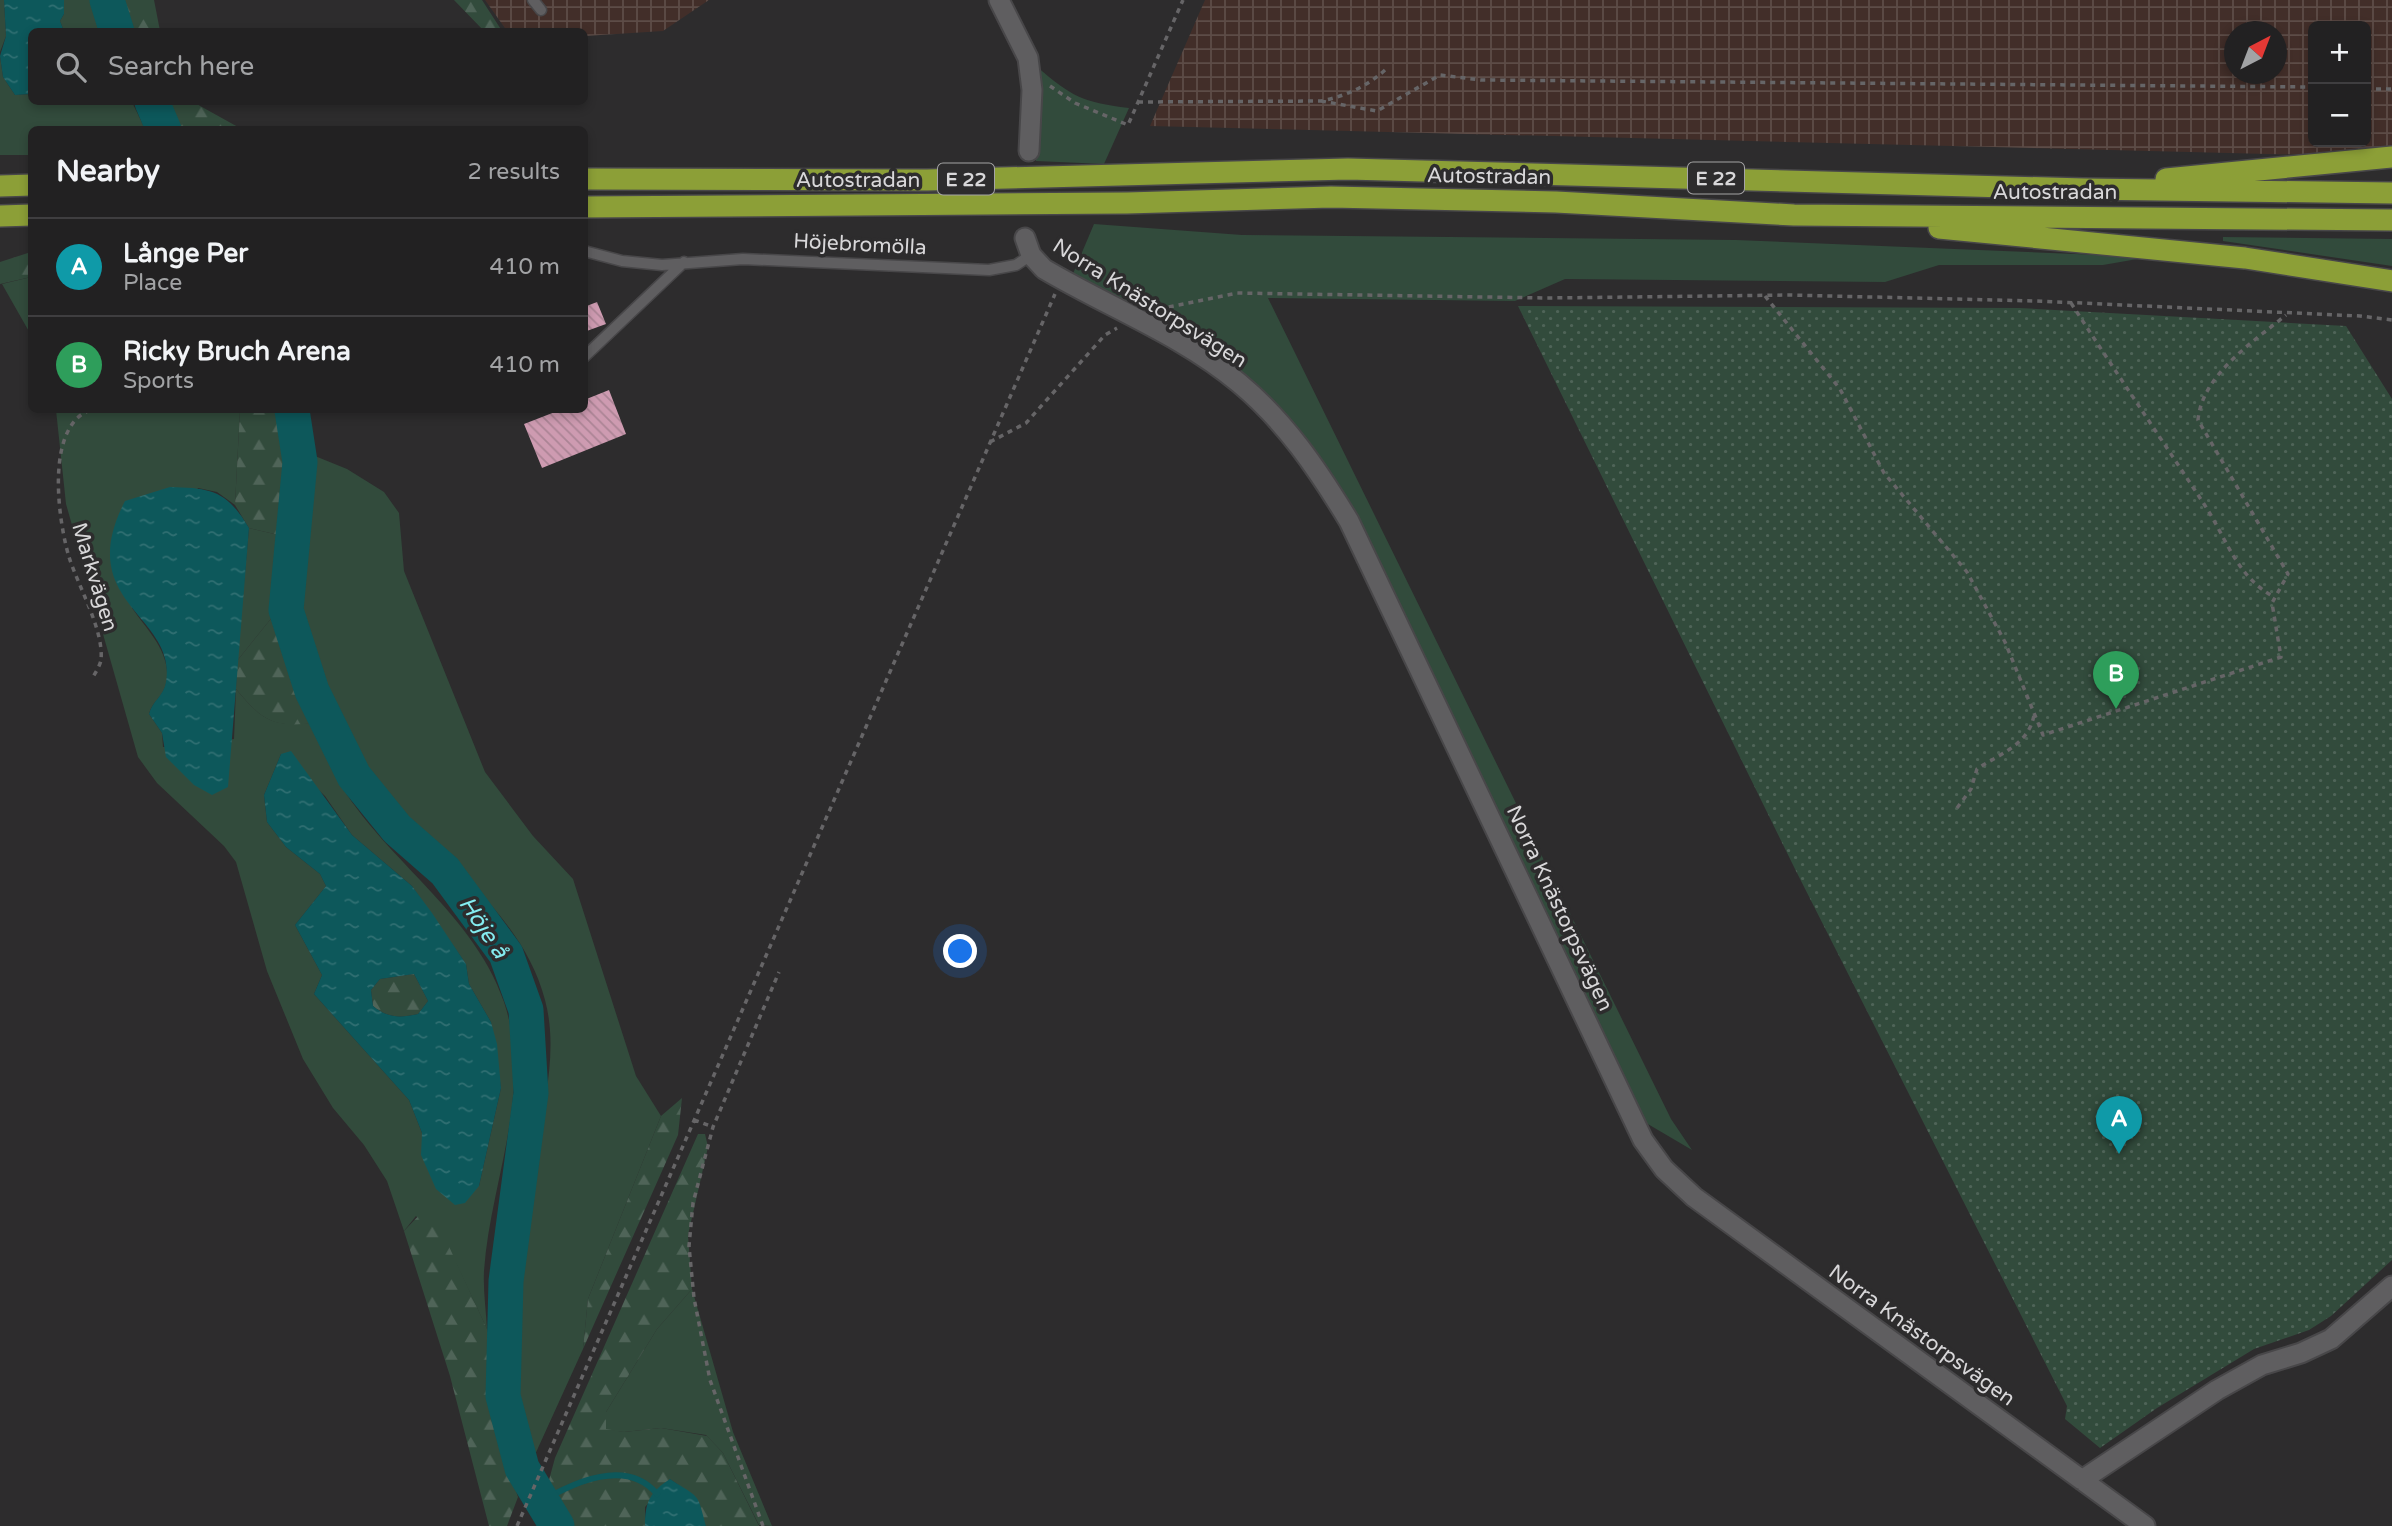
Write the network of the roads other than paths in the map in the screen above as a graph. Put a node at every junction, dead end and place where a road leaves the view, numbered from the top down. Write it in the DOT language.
graph roads {
  1 [pos="533,0"];
  2 [pos="999,0"];
  3 [pos="541,10"];
  4 [pos="1029,151"];
  5 [pos="2392,157"];
  6 [pos="588,179"];
  7 [pos="28,185"];
  8 [pos="0,186"];
  9 [pos="2084,189"];
  10 [pos="2392,193"];
  11 [pos="588,207"];
  12 [pos="28,215"];
  13 [pos="1794,215"];
  14 [pos="0,218"];
  15 [pos="2392,220"];
  16 [pos="1028,247"];
  17 [pos="588,252"];
  18 [pos="684,262"];
  19 [pos="2392,281"];
  20 [pos="588,353"];
  21 [pos="2392,1286"];
  22 [pos="2082,1480"];
  23 [pos="2145,1526"];
  1 -- 3 [label="lane"];
  2 -- 4 [label="street"];
  5 -- 9 [label="highway"];
  6 -- 9 [label="highway, Autostradan / E 22"];
  7 -- 8 [label="highway"];
  9 -- 10 [label="highway, Autostradan / E 22"];
  11 -- 13 [label="highway, Autostradan / E 22"];
  12 -- 14 [label="highway"];
  13 -- 15 [label="highway, Autostradan / E 22"];
  13 -- 19 [label="highway"];
  16 -- 18 [label="lane, Höjebromölla"];
  16 -- 22 [label="street, Norra Knästorpsvägen"];
  17 -- 18 [label="lane, Höjebromölla"];
  18 -- 20 [label="lane"];
  21 -- 22 [label="street"];
  22 -- 23 [label="street, Norra Knästorpsvägen"];
}
